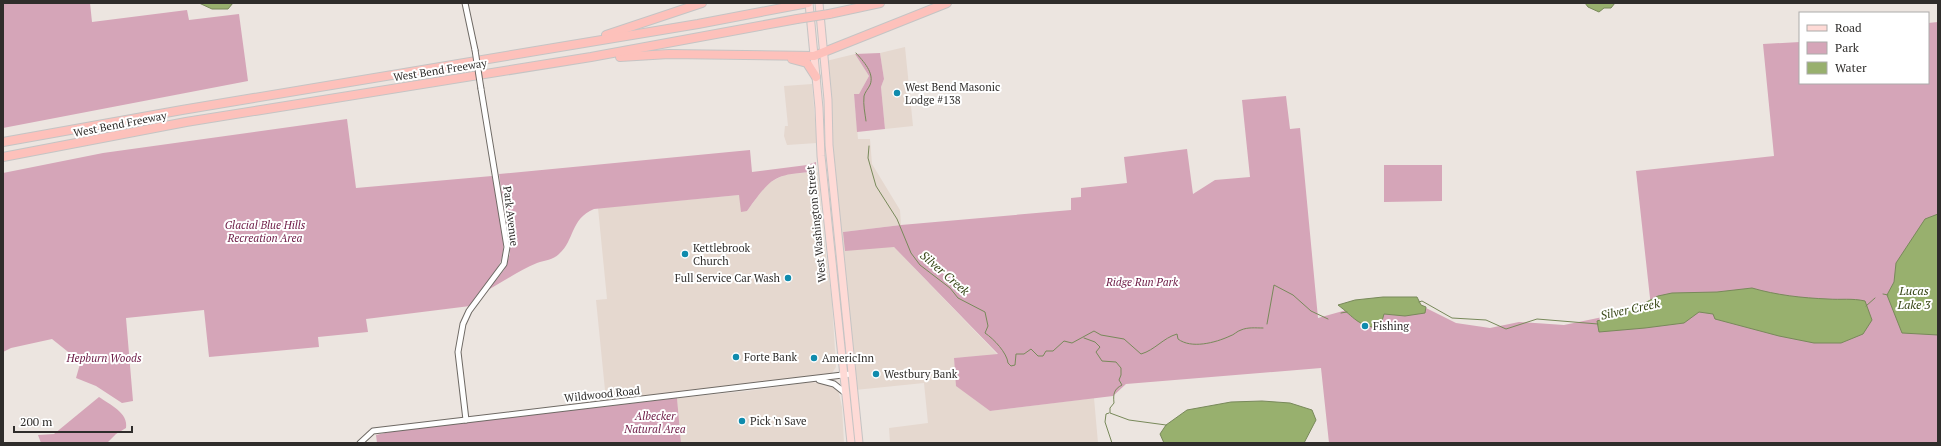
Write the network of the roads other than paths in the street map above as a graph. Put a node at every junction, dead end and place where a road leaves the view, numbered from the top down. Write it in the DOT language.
graph roads {
  1 [pos="465,3"];
  2 [pos="702,3"];
  3 [pos="808,3"];
  4 [pos="819,3"];
  5 [pos="880,3"];
  6 [pos="947,3"];
  7 [pos="584,42"];
  8 [pos="824,52"];
  9 [pos="783,56"];
  10 [pos="814,56"];
  11 [pos="591,57"];
  12 [pos="816,77"];
  13 [pos="3,142"];
  14 [pos="3,157"];
  15 [pos="851,374"];
  16 [pos="842,376"];
  17 [pos="814,379"];
  18 [pos="844,392"];
  19 [pos="466,420"];
  20 [pos="360,443"];
  21 [pos="851,443"];
  22 [pos="859,443"];
  1 -- 19 [label="street, Park Avenue, bridge"];
  2 -- 7 [label="highway"];
  3 -- 7 [label="highway, West Bend Freeway"];
  3 -- 10 [label="main road, West Washington Street"];
  4 -- 8 [label="main road, West Washington Street"];
  5 -- 11 [label="highway, West Bend Freeway, bridge"];
  6 -- 8 [label="highway"];
  7 -- 13 [label="highway, West Bend Freeway"];
  8 -- 10 [label="highway"];
  8 -- 15 [label="main road, West Washington Street"];
  9 -- 10 [label="highway"];
  9 -- 11 [label="highway"];
  9 -- 12 [label="highway"];
  10 -- 12 [label="main road, West Washington Street"];
  11 -- 14 [label="highway, West Bend Freeway"];
  12 -- 16 [label="main road, West Washington Street"];
  15 -- 16 [label="street, Wildwood Road"];
  15 -- 22 [label="main road, West Washington Street"];
  16 -- 17 [label="street, Wildwood Road"];
  16 -- 18 [label="main road, West Washington Street"];
  17 -- 18 [label="street"];
  17 -- 19 [label="street, Wildwood Road"];
  18 -- 21 [label="main road, West Washington Street"];
  19 -- 20 [label="street, Wildwood Road"];
}
